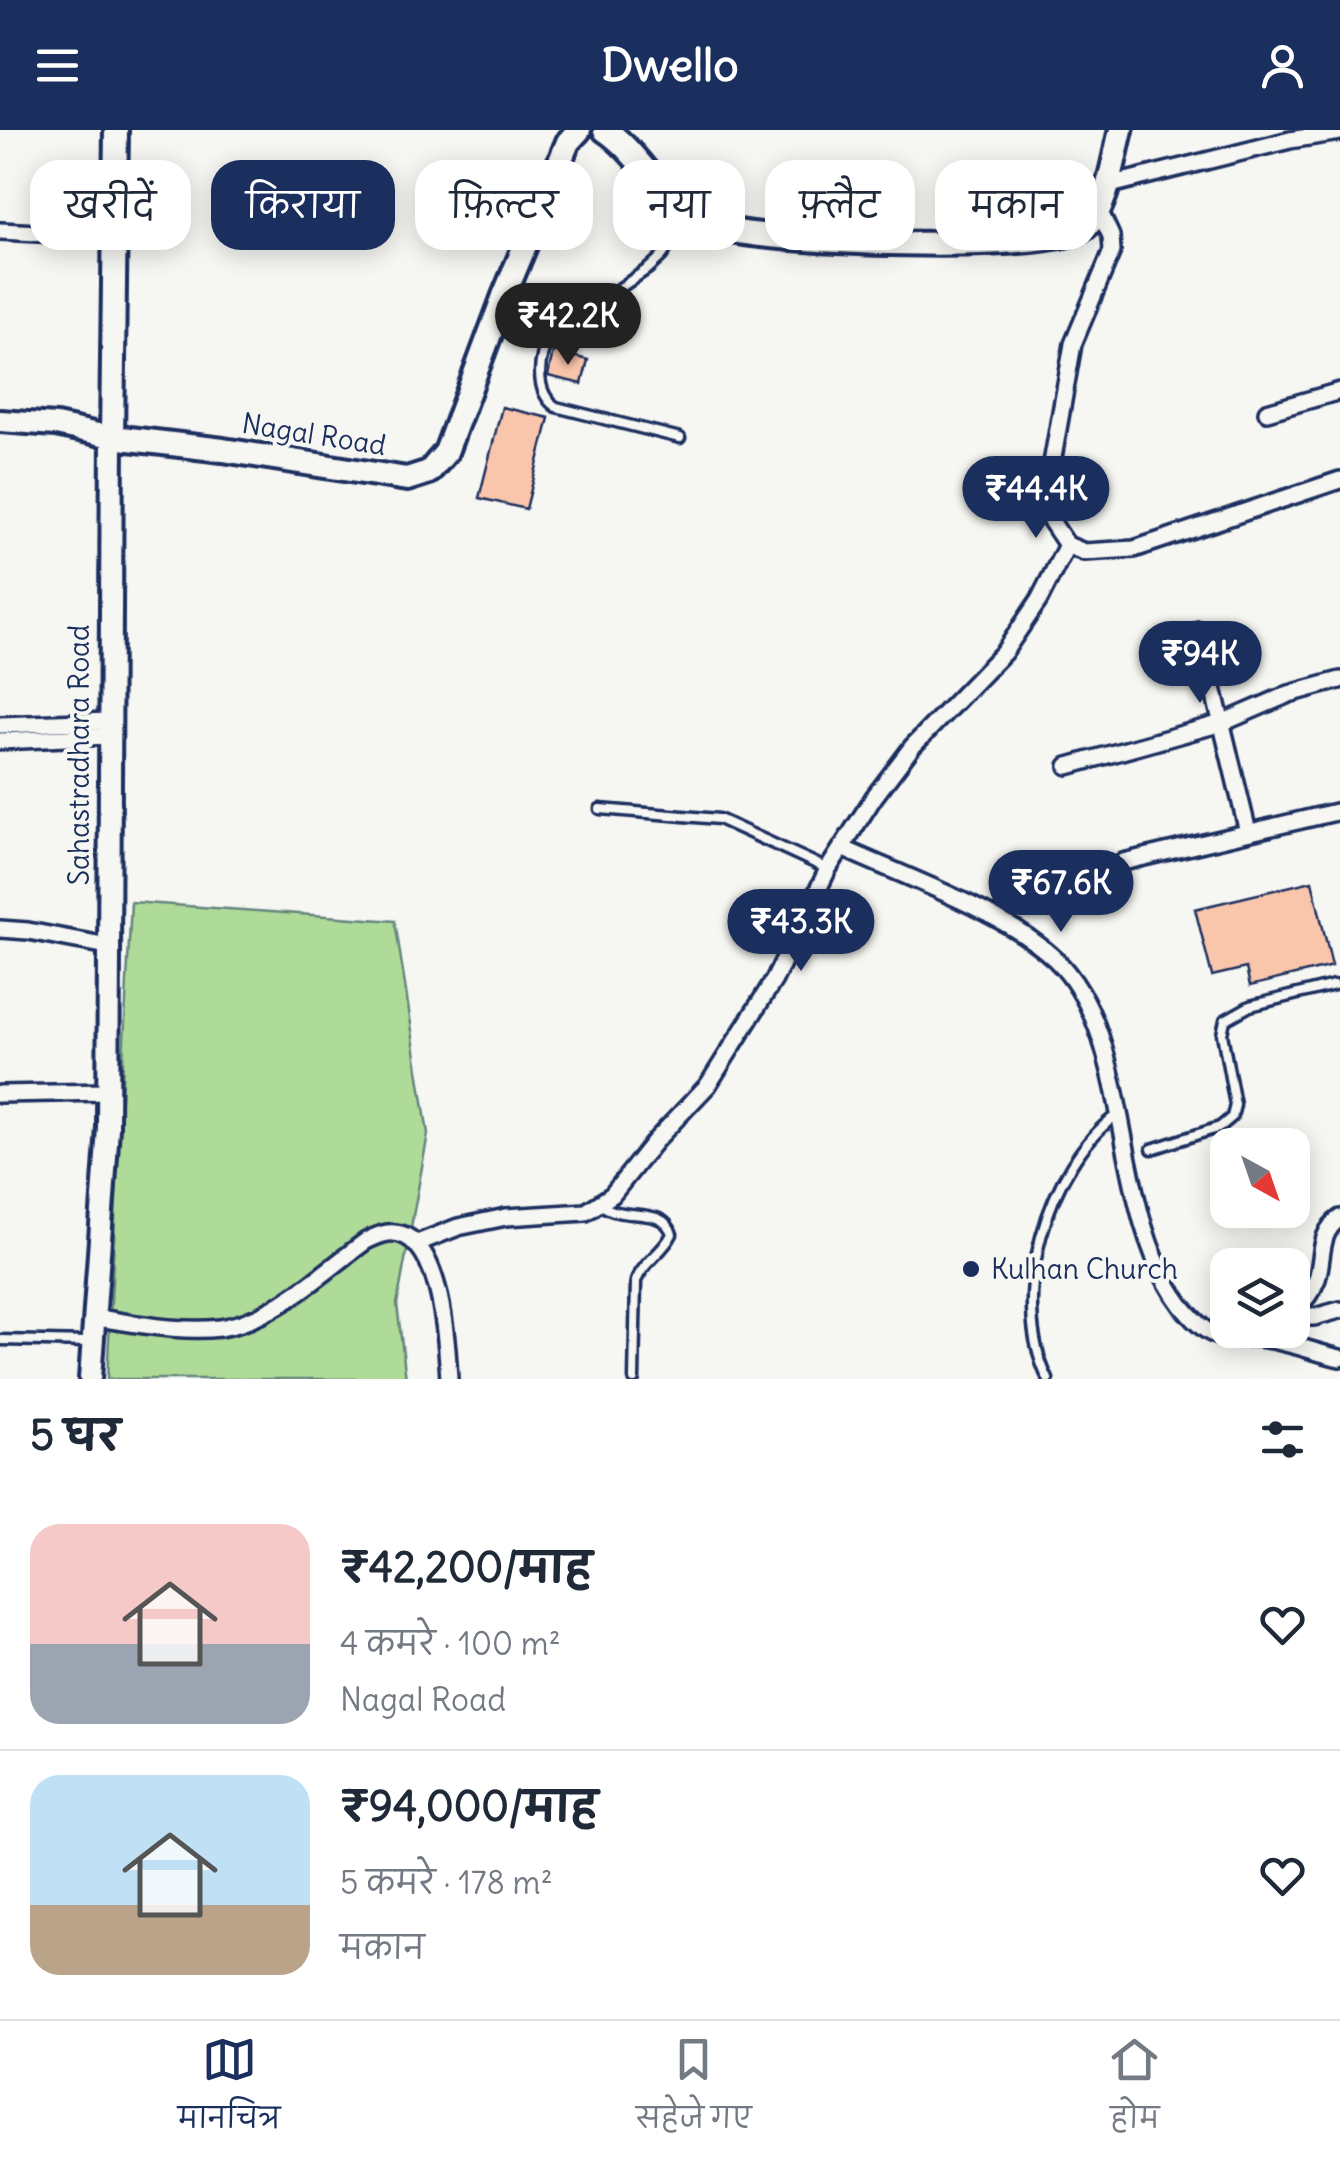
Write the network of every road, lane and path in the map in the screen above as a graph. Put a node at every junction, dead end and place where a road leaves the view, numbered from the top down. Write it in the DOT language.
graph roads {
  1 [pos="116,130"];
  2 [pos="580,130"];
  3 [pos="605,130"];
  4 [pos="1121,130"];
  5 [pos="1340,132"];
  6 [pos="115,160"];
  7 [pos="634,160"];
  8 [pos="1106,186"];
  9 [pos="1100,210"];
  10 [pos="0,230"];
  11 [pos="745,231"];
  12 [pos="30,232"];
  13 [pos="114,250"];
  14 [pos="666,250"];
  15 [pos="1340,391"];
  16 [pos="1266,412"];
  17 [pos="0,421"];
  18 [pos="112,437"];
  19 [pos="680,438"];
  20 [pos="1340,480"];
  21 [pos="1067,545"];
  22 [pos="1199,630"];
  23 [pos="1340,680"];
  24 [pos="1222,723"];
  25 [pos="0,725"];
  26 [pos="109,728"];
  27 [pos="0,741"];
  28 [pos="1068,766"];
  29 [pos="600,809"];
  30 [pos="1340,811"];
  31 [pos="1248,832"];
  32 [pos="842,848"];
  33 [pos="1122,862"];
  34 [pos="828,869"];
  35 [pos="0,929"];
  36 [pos="108,946"];
  37 [pos="1334,985"];
  38 [pos="108,1092"];
  39 [pos="0,1094"];
  40 [pos="1118,1114"];
  41 [pos="1152,1149"];
  42 [pos="602,1205"];
  43 [pos="1340,1218"];
  44 [pos="415,1244"];
  45 [pos="1310,1292"];
  46 [pos="1340,1310"];
  47 [pos="1310,1317"];
  48 [pos="96,1318"];
  49 [pos="1210,1332"];
  50 [pos="0,1340"];
  51 [pos="93,1342"];
  52 [pos="1307,1348"];
  53 [pos="1340,1358"];
  54 [pos="90,1379"];
  55 [pos="448,1379"];
  56 [pos="634,1379"];
  57 [pos="1048,1379"];
  1 -- 6 [label="main road, Sahastradhara Road"];
  2 -- 18 [label="main road, Nagal Road"];
  3 -- 7 [label="main road"];
  4 -- 8 [label="main road"];
  5 -- 8 [label="street"];
  8 -- 9 [label="main road"];
  9 -- 11 [label="main road"];
  9 -- 21 [label="street"];
  10 -- 12 [label="street"];
  13 -- 18 [label="main road, Sahastradhara Road"];
  14 -- 19 [label="lane"];
  15 -- 16 [label="street"];
  17 -- 18 [label="street"];
  18 -- 26 [label="street, Sahastradhara Road"];
  20 -- 21 [label="street"];
  21 -- 32 [label="street"];
  22 -- 24 [label="street"];
  23 -- 24 [label="street"];
  24 -- 28 [label="street"];
  24 -- 31 [label="street"];
  25 -- 26 [label="street"];
  26 -- 27 [label="street"];
  26 -- 36 [label="street, Sahastradhara Road"];
  29 -- 34 [label="lane"];
  30 -- 31 [label="street"];
  31 -- 33 [label="street"];
  32 -- 34 [label="street"];
  32 -- 40 [label="street"];
  34 -- 42 [label="street"];
  35 -- 36 [label="street"];
  36 -- 38 [label="street, Sahastradhara Road"];
  37 -- 41 [label="lane"];
  38 -- 39 [label="street"];
  38 -- 48 [label="street, Sahastradhara Road"];
  40 -- 49 [label="street"];
  40 -- 57 [label="lane"];
  42 -- 44 [label="street"];
  42 -- 56 [label="lane"];
  43 -- 45 [label="street"];
  44 -- 48 [label="street"];
  44 -- 55 [label="street"];
  46 -- 47 [label="street"];
  48 -- 51 [label="street, Sahastradhara Road"];
  50 -- 51 [label="lane"];
  51 -- 54 [label="street, Sahastradhara Road"];
  52 -- 53 [label="street"];
}
